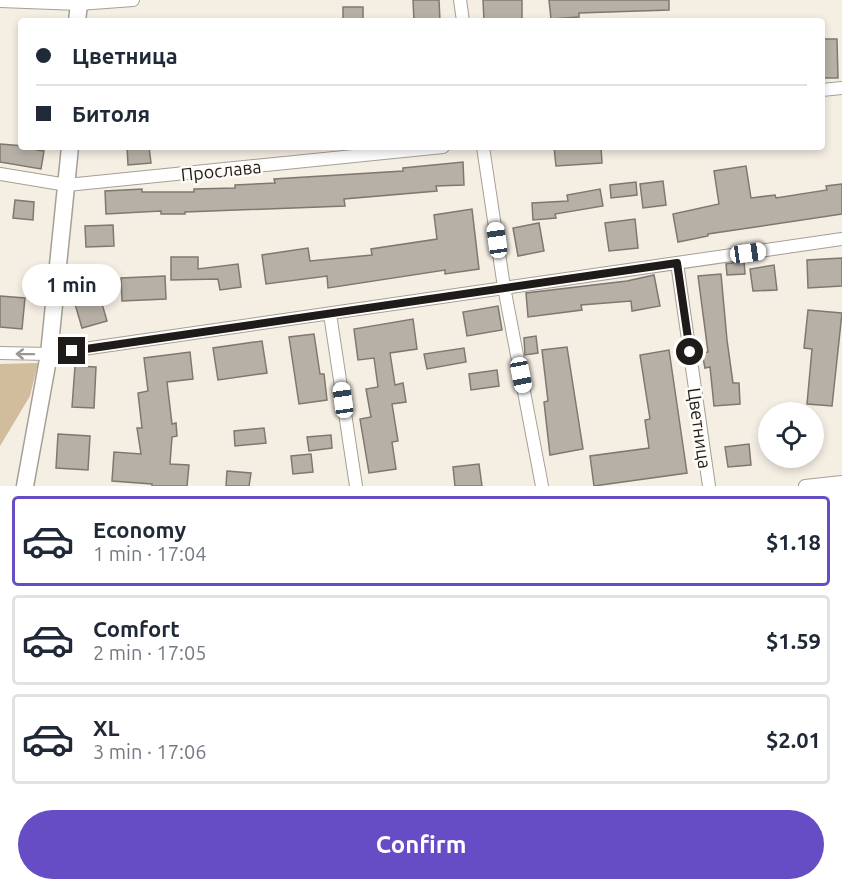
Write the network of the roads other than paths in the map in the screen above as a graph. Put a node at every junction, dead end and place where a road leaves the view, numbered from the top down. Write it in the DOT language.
graph roads {
  1 [pos="133,0"];
  2 [pos="460,0"];
  3 [pos="0,1"];
  4 [pos="79,4"];
  5 [pos="77,18"];
  6 [pos="463,18"];
  7 [pos="842,88"];
  8 [pos="825,90"];
  9 [pos="70,150"];
  10 [pos="413,150"];
  11 [pos="483,150"];
  12 [pos="0,174"];
  13 [pos="67,185"];
  14 [pos="842,239"];
  15 [pos="677,263"];
  16 [pos="504,287"];
  17 [pos="330,314"];
  18 [pos="0,353"];
  19 [pos="49,354"];
  20 [pos="842,482"];
  21 [pos="26,486"];
  22 [pos="356,486"];
  23 [pos="542,486"];
  24 [pos="709,486"];
  25 [pos="805,486"];
  1 -- 4 [label="street"];
  2 -- 6 [label="street"];
  3 -- 4 [label="street"];
  4 -- 5 [label="street"];
  7 -- 8 [label="street"];
  9 -- 13 [label="street"];
  10 -- 13 [label="street, Прослава"];
  11 -- 16 [label="street"];
  12 -- 13 [label="street, Прослава"];
  13 -- 19 [label="street"];
  14 -- 15 [label="street"];
  15 -- 16 [label="street"];
  15 -- 24 [label="street, Цветница"];
  16 -- 17 [label="street"];
  16 -- 23 [label="street"];
  17 -- 19 [label="street"];
  17 -- 22 [label="street"];
  19 -- 18 [label="street, one-way"];
  19 -- 21 [label="street"];
  20 -- 25 [label="street"];
}
